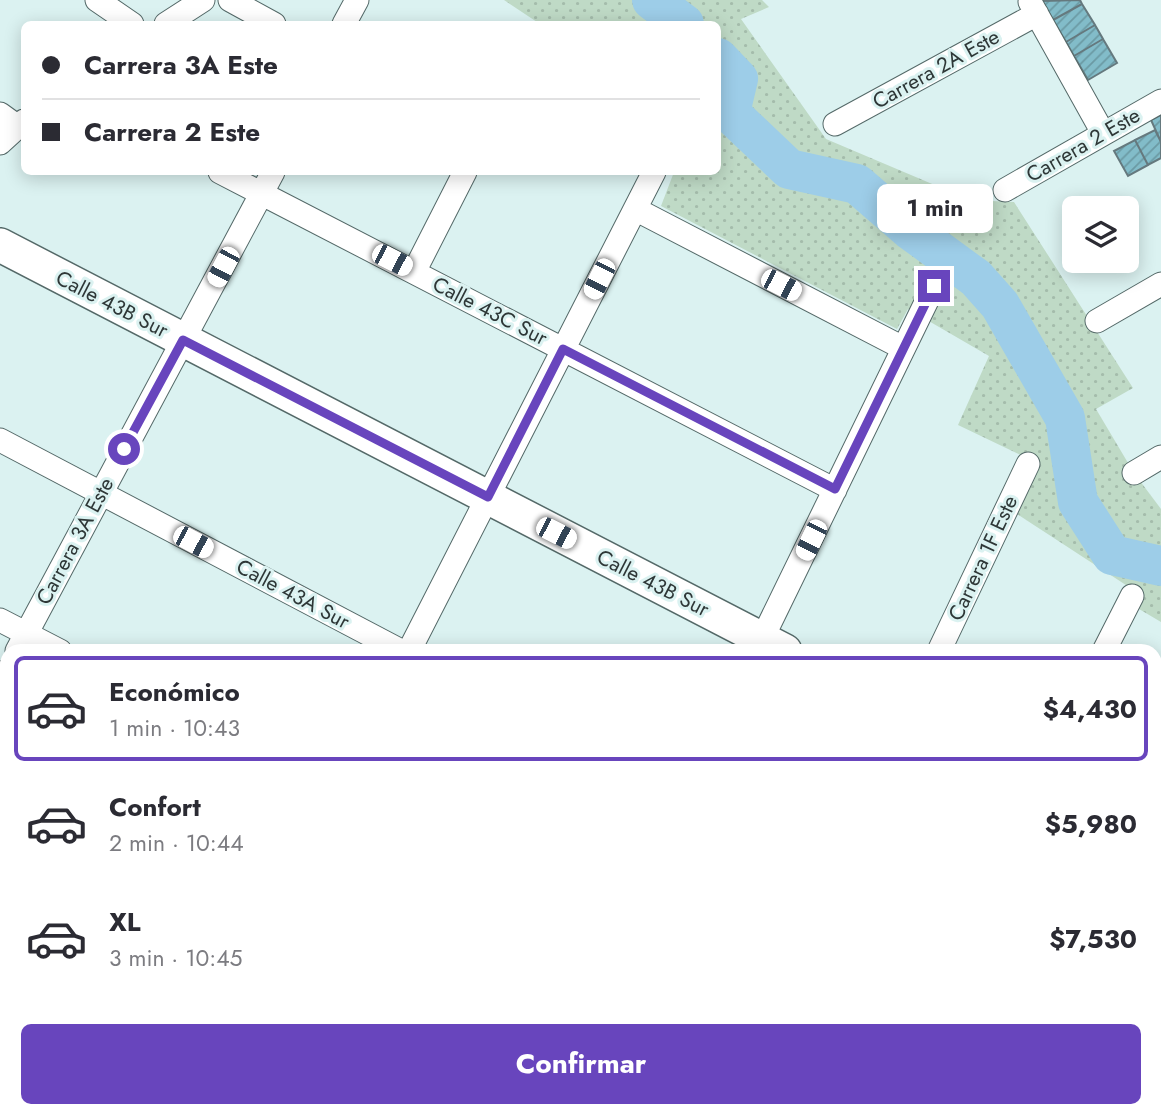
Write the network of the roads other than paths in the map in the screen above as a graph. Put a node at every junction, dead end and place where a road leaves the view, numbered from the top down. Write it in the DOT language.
graph roads {
  1 [pos="97,0"];
  2 [pos="203,0"];
  3 [pos="230,0"];
  4 [pos="357,0"];
  5 [pos="1033,7"];
  6 [pos="128,21"];
  7 [pos="171,21"];
  8 [pos="268,21"];
  9 [pos="346,21"];
  10 [pos="1161,101"];
  11 [pos="14,121"];
  12 [pos="835,124"];
  13 [pos="1104,133"];
  14 [pos="0,143"];
  15 [pos="226,175"];
  16 [pos="271,175"];
  17 [pos="463,175"];
  18 [pos="652,175"];
  19 [pos="1005,190"];
  20 [pos="262,193"];
  21 [pos="635,209"];
  22 [pos="0,245"];
  23 [pos="414,272"];
  24 [pos="1161,284"];
  25 [pos="934,286"];
  26 [pos="1097,321"];
  27 [pos="183,340"];
  28 [pos="904,348"];
  29 [pos="563,349"];
  30 [pos="0,440"];
  31 [pos="1161,457"];
  32 [pos="1027,464"];
  33 [pos="1134,473"];
  34 [pos="835,489"];
  35 [pos="101,493"];
  36 [pos="488,497"];
  37 [pos="1132,596"];
  38 [pos="0,620"];
  39 [pos="21,642"];
  40 [pos="388,644"];
  41 [pos="413,644"];
  42 [pos="761,644"];
  43 [pos="768,644"];
  44 [pos="942,644"];
  45 [pos="1108,644"];
  1 -- 6 [label="street"];
  2 -- 7 [label="street"];
  3 -- 8 [label="street"];
  4 -- 9 [label="street"];
  5 -- 12 [label="street, Carrera 2A Este"];
  5 -- 13 [label="street"];
  10 -- 13 [label="street, Carrera 2 Este"];
  11 -- 14 [label="street"];
  13 -- 19 [label="street, Carrera 2 Este"];
  15 -- 20 [label="street, Calle 43C Sur"];
  16 -- 20 [label="street, Carrera 3A Este"];
  17 -- 23 [label="street"];
  18 -- 21 [label="street"];
  20 -- 23 [label="street, Calle 43C Sur"];
  20 -- 27 [label="street, Carrera 3A Este"];
  21 -- 28 [label="street"];
  21 -- 29 [label="street"];
  22 -- 27 [label="street, Calle 43B Sur"];
  23 -- 29 [label="street, Calle 43C Sur"];
  24 -- 26 [label="street"];
  25 -- 28 [label="street"];
  27 -- 35 [label="street, Carrera 3A Este"];
  27 -- 36 [label="street, Calle 43B Sur"];
  28 -- 34 [label="street"];
  29 -- 34 [label="street, Calle 43C Sur"];
  29 -- 36 [label="street"];
  30 -- 35 [label="street, Calle 43A Sur"];
  31 -- 33 [label="street"];
  32 -- 44 [label="street, Carrera 1F Este"];
  34 -- 43 [label="street"];
  35 -- 39 [label="street, Carrera 3A Este"];
  35 -- 40 [label="street, Calle 43A Sur"];
  36 -- 41 [label="street"];
  36 -- 42 [label="street, Calle 43B Sur"];
  37 -- 45 [label="street"];
  38 -- 39 [label="street"];
}
